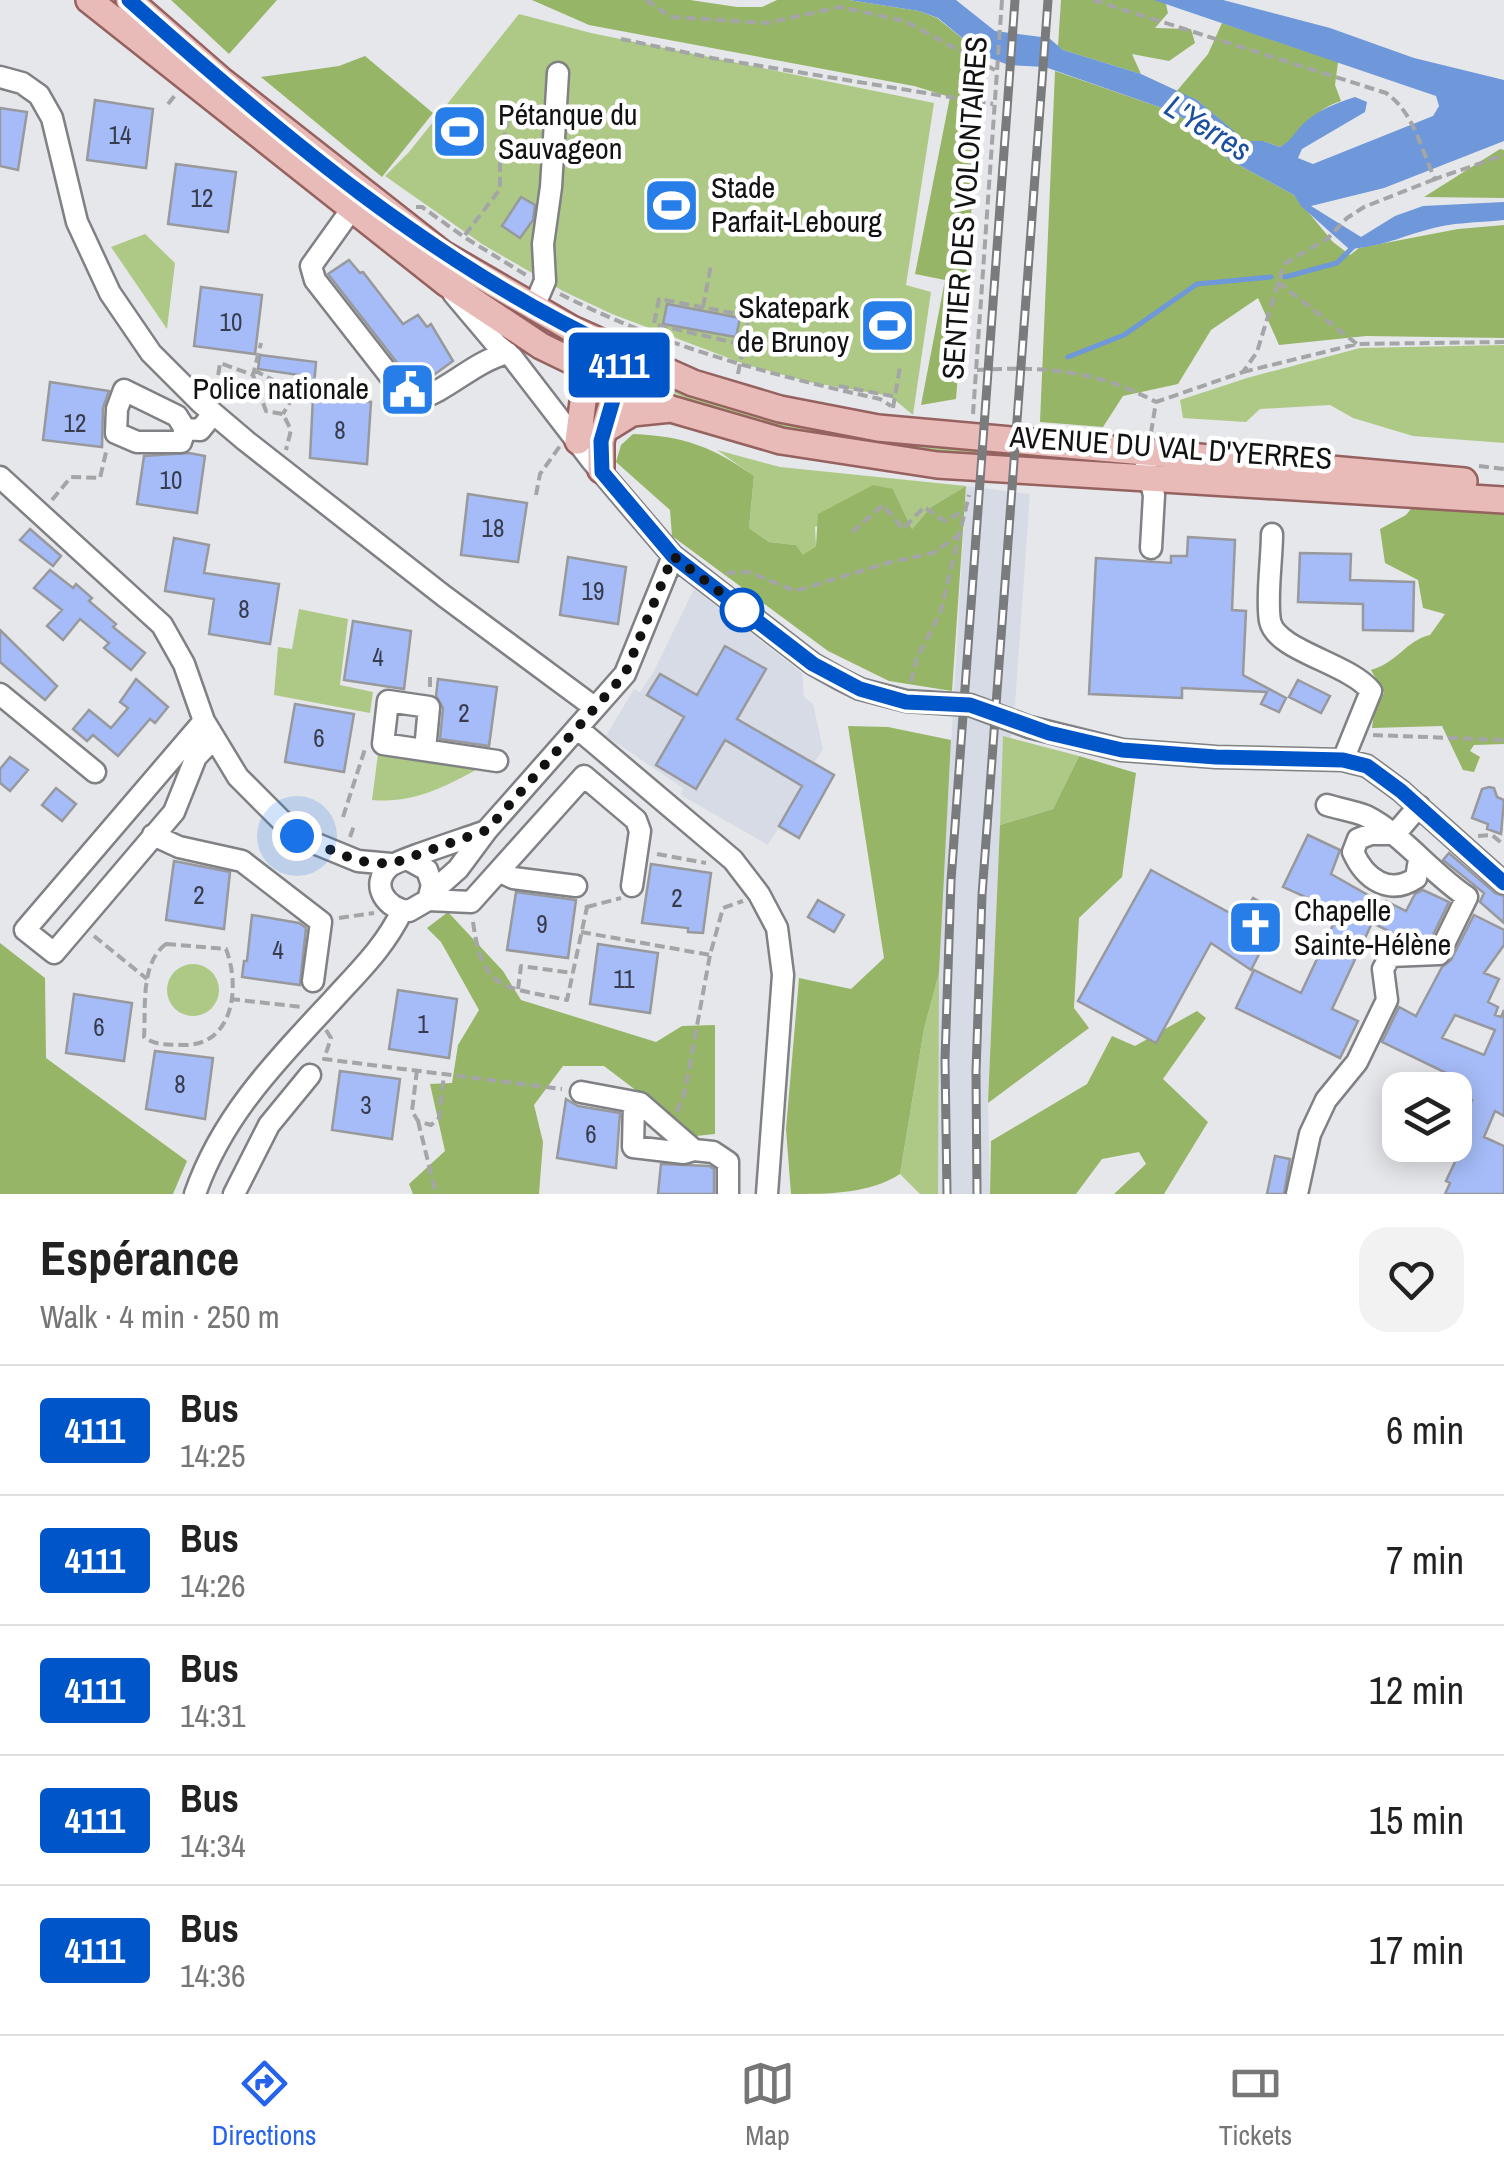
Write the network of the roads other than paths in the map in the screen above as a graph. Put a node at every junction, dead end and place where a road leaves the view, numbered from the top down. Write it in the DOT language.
graph roads {
  1 [pos="90,0"];
  2 [pos="129,0"];
  3 [pos="558,73"];
  4 [pos="0,78"];
  5 [pos="351,210"];
  6 [pos="446,283"];
  7 [pos="534,309"];
  8 [pos="616,349"];
  9 [pos="508,352"];
  10 [pos="591,370"];
  11 [pos="618,383"];
  12 [pos="671,409"];
  13 [pos="213,414"];
  14 [pos="185,428"];
  15 [pos="603,431"];
  16 [pos="1145,444"];
  17 [pos="567,447"];
  18 [pos="601,470"];
  19 [pos="0,477"];
  20 [pos="1151,480"];
  21 [pos="1504,486"];
  22 [pos="1504,500"];
  23 [pos="1272,534"];
  24 [pos="1151,548"];
  25 [pos="673,556"];
  26 [pos="0,694"];
  27 [pos="594,707"];
  28 [pos="577,728"];
  29 [pos="209,730"];
  30 [pos="425,750"];
  31 [pos="1343,760"];
  32 [pos="497,761"];
  33 [pos="95,772"];
  34 [pos="658,794"];
  35 [pos="1326,806"];
  36 [pos="1419,806"];
  37 [pos="636,820"];
  38 [pos="487,830"];
  39 [pos="1395,834"];
  40 [pos="153,835"];
  41 [pos="1419,860"];
  42 [pos="358,861"];
  43 [pos="399,862"];
  44 [pos="500,872"];
  45 [pos="1504,883"];
  46 [pos="576,886"];
  47 [pos="632,886"];
  48 [pos="380,887"];
  49 [pos="430,896"];
  50 [pos="402,911"];
  51 [pos="314,981"];
  52 [pos="310,1075"];
  53 [pos="581,1092"];
  54 [pos="634,1102"];
  55 [pos="694,1150"];
  56 [pos="195,1194"];
  57 [pos="234,1194"];
  58 [pos="728,1194"];
  59 [pos="767,1194"];
  60 [pos="1296,1194"];
  1 -- 5 [label="main road, AVENUE DU VAL D'YERRES"];
  2 -- 7 [label="main road, AVENUE DU VAL D'YERRES"];
  3 -- 7 [label="street"];
  4 -- 13 [label="street"];
  5 -- 6 [label="main road, AVENUE DU VAL D'YERRES"];
  5 -- 9 [label="street"];
  6 -- 9 [label="street"];
  6 -- 10 [label="main road, AVENUE DU VAL D'YERRES"];
  7 -- 8 [label="main road, AVENUE DU VAL D'YERRES"];
  8 -- 10 [label="main road"];
  8 -- 11 [label="main road"];
  8 -- 16 [label="main road, AVENUE DU VAL D'YERRES"];
  9 -- 17 [label="street"];
  10 -- 11 [label="main road, AVENUE DU VAL D'YERRES"];
  10 -- 17 [label="main road"];
  11 -- 12 [label="main road, AVENUE DU VAL D'YERRES"];
  11 -- 15 [label="main road"];
  12 -- 15 [label="main road"];
  12 -- 20 [label="main road, AVENUE DU VAL D'YERRES"];
  13 -- 14 [label="street"];
  13 -- 27 [label="street"];
  15 -- 18 [label="main road"];
  16 -- 20 [label="street"];
  16 -- 21 [label="main road, AVENUE DU VAL D'YERRES"];
  17 -- 18 [label="street"];
  18 -- 25 [label="street"];
  19 -- 29 [label="street"];
  20 -- 22 [label="main road, AVENUE DU VAL D'YERRES"];
  20 -- 24 [label="street"];
  23 -- 31 [label="street"];
  25 -- 27 [label="street"];
  25 -- 31 [label="street"];
  26 -- 33 [label="street"];
  27 -- 28 [label="street"];
  28 -- 34 [label="street"];
  28 -- 38 [label="street"];
  29 -- 40 [label="street"];
  29 -- 40 [label="street"];
  29 -- 42 [label="street"];
  30 -- 30 [label="street"];
  30 -- 32 [label="street"];
  31 -- 36 [label="street"];
  34 -- 37 [label="street"];
  34 -- 59 [label="street"];
  35 -- 39 [label="street"];
  36 -- 39 [label="street"];
  36 -- 45 [label="street"];
  37 -- 44 [label="street"];
  37 -- 47 [label="street"];
  38 -- 43 [label="street"];
  38 -- 49 [label="street"];
  39 -- 41 [label="street"];
  39 -- 41 [label="street"];
  40 -- 51 [label="street"];
  41 -- 60 [label="street"];
  42 -- 43 [label="street"];
  42 -- 48 [label="street"];
  43 -- 48 [label="street"];
  43 -- 49 [label="street"];
  44 -- 46 [label="street"];
  44 -- 49 [label="street"];
  48 -- 50 [label="street"];
  49 -- 50 [label="street"];
  50 -- 56 [label="street"];
  52 -- 57 [label="street"];
  53 -- 54 [label="street"];
  54 -- 55 [label="street"];
  54 -- 55 [label="street"];
  55 -- 58 [label="street"];
}
